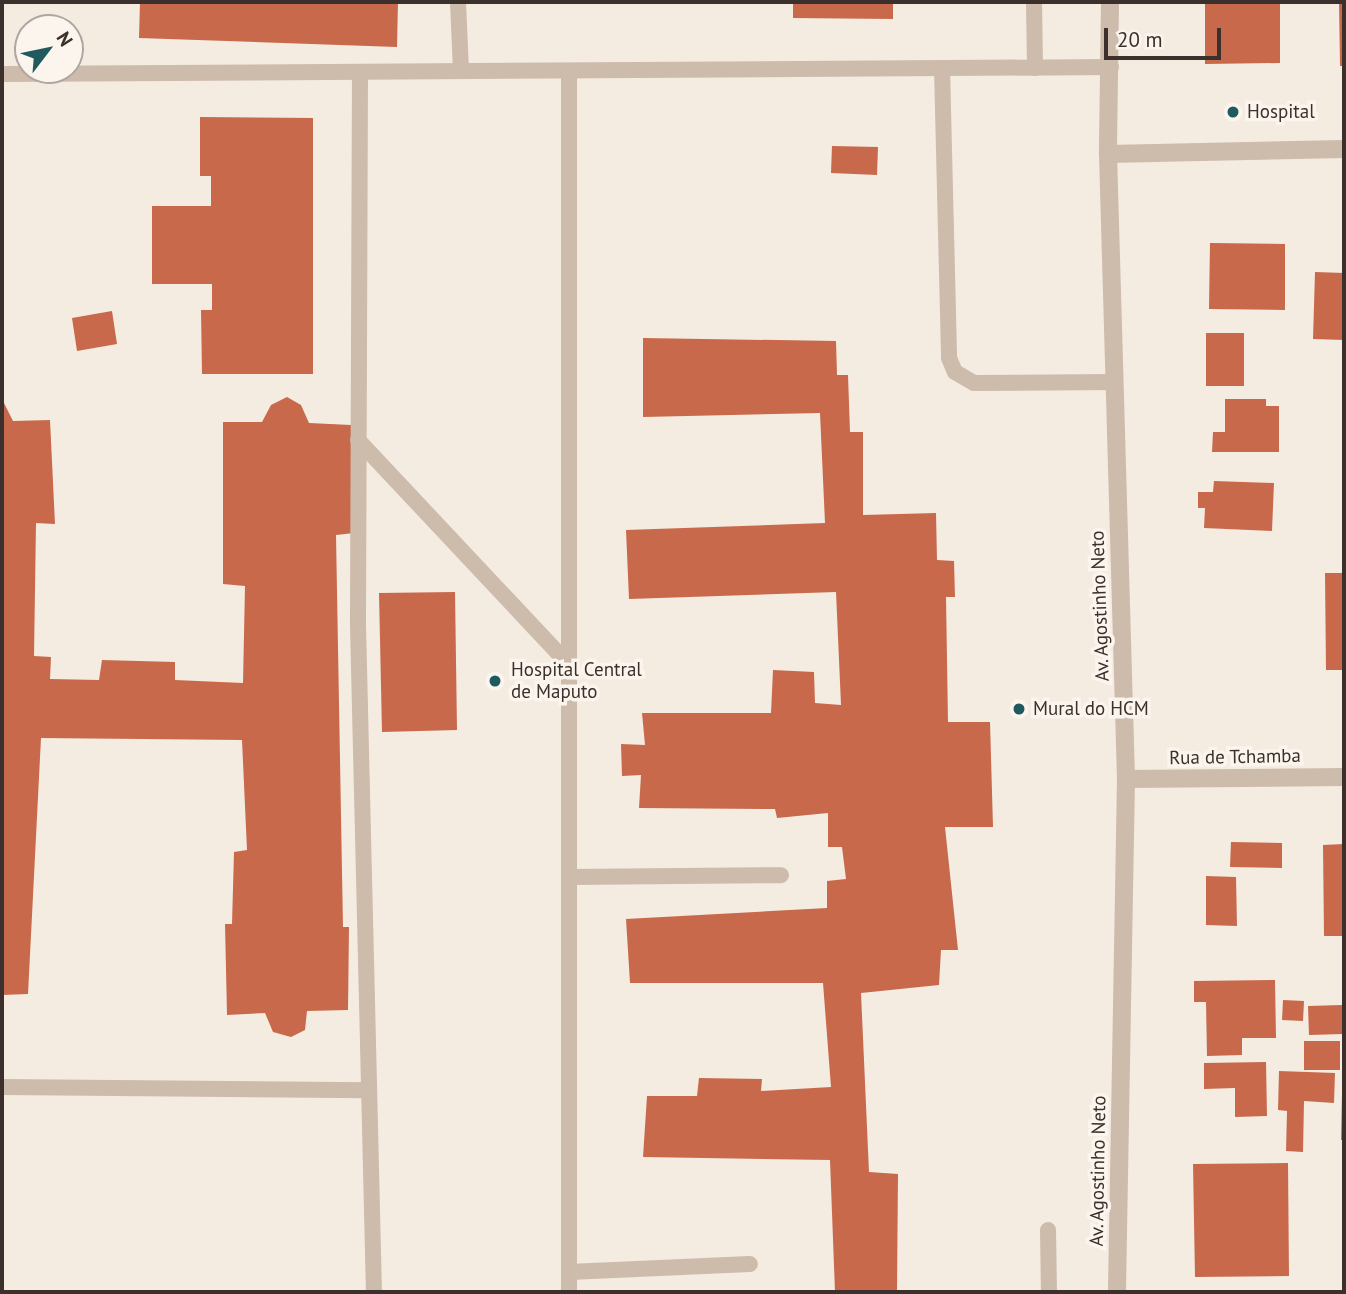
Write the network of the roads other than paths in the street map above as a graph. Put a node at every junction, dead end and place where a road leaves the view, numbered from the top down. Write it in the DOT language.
graph roads {
  1 [pos="458,2"];
  2 [pos="1034,2"];
  3 [pos="1110,2"];
  4 [pos="1111,67"];
  5 [pos="942,68"];
  6 [pos="1035,68"];
  7 [pos="461,71"];
  8 [pos="569,71"];
  9 [pos="360,72"];
  10 [pos="2,74"];
  11 [pos="1344,149"];
  12 [pos="1108,154"];
  13 [pos="1115,382"];
  14 [pos="358,440"];
  15 [pos="569,665"];
  16 [pos="1344,776"];
  17 [pos="1126,779"];
  18 [pos="781,874"];
  19 [pos="569,877"];
  20 [pos="2,1087"];
  21 [pos="369,1090"];
  22 [pos="1048,1230"];
  23 [pos="750,1264"];
  24 [pos="569,1272"];
  25 [pos="374,1292"];
  26 [pos="569,1292"];
  27 [pos="1049,1292"];
  28 [pos="1117,1292"];
  1 -- 7 [label="lane"];
  2 -- 6 [label="lane"];
  3 -- 4 [label="street, Av. Agostinho Neto"];
  4 -- 6 [label="lane"];
  4 -- 12 [label="street, Av. Agostinho Neto"];
  5 -- 6 [label="lane"];
  5 -- 8 [label="lane"];
  5 -- 13 [label="lane"];
  7 -- 8 [label="lane"];
  7 -- 9 [label="lane"];
  8 -- 15 [label="lane"];
  9 -- 10 [label="lane"];
  9 -- 14 [label="lane"];
  11 -- 12 [label="street"];
  12 -- 13 [label="street, Av. Agostinho Neto"];
  13 -- 17 [label="street, Av. Agostinho Neto"];
  14 -- 15 [label="lane"];
  14 -- 21 [label="lane"];
  15 -- 19 [label="lane"];
  16 -- 17 [label="street, Rua de Tchamba"];
  17 -- 28 [label="street, Av. Agostinho Neto"];
  18 -- 19 [label="lane"];
  19 -- 24 [label="lane"];
  20 -- 21 [label="lane"];
  21 -- 25 [label="lane"];
  22 -- 27 [label="lane"];
  23 -- 24 [label="lane"];
  24 -- 26 [label="lane"];
}
